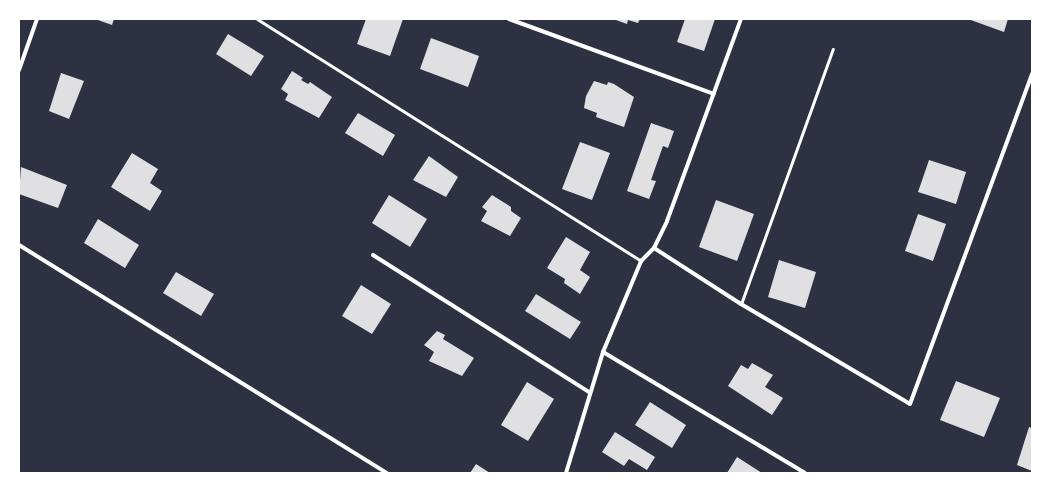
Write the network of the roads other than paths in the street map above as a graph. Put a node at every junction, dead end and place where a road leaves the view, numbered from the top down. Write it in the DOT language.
graph roads {
  1 [pos="37,19"];
  2 [pos="256,19"];
  3 [pos="509,19"];
  4 [pos="741,19"];
  5 [pos="833,49"];
  6 [pos="19,70"];
  7 [pos="1032,74"];
  8 [pos="714,94"];
  9 [pos="19,245"];
  10 [pos="654,248"];
  11 [pos="373,255"];
  12 [pos="641,261"];
  13 [pos="741,304"];
  14 [pos="603,352"];
  15 [pos="589,392"];
  16 [pos="387,473"];
  17 [pos="566,473"];
  18 [pos="805,473"];
  1 -- 6 [label="street"];
  2 -- 12 [label="lane"];
  3 -- 8 [label="street"];
  4 -- 8 [label="street"];
  5 -- 13 [label="lane"];
  7 -- 13 [label="street"];
  8 -- 10 [label="street"];
  9 -- 16 [label="street"];
  10 -- 12 [label="street"];
  10 -- 13 [label="street"];
  11 -- 15 [label="street"];
  12 -- 14 [label="street"];
  14 -- 15 [label="street"];
  14 -- 18 [label="street"];
  15 -- 17 [label="street"];
}
